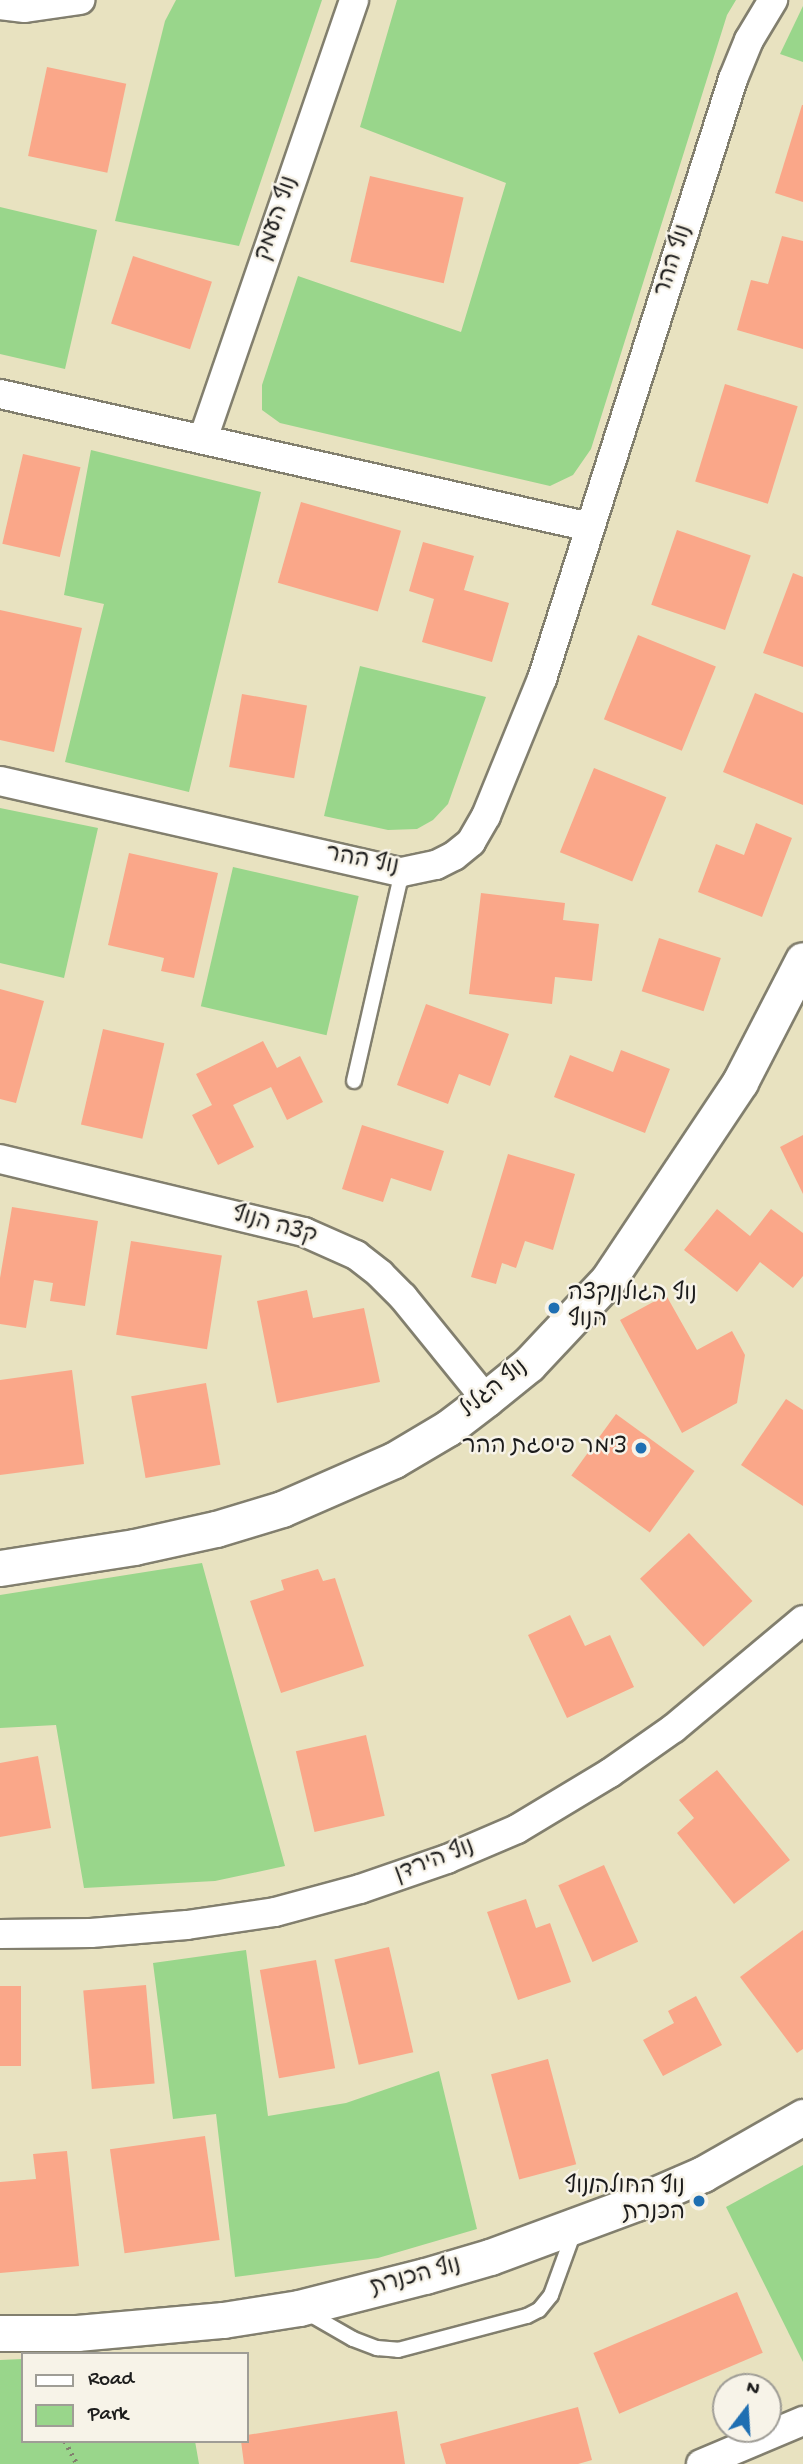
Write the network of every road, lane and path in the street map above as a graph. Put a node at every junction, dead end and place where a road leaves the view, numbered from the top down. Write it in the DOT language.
graph roads {
  1 [pos="80,0"];
  2 [pos="354,0"];
  3 [pos="773,0"];
  4 [pos="0,5"];
  5 [pos="0,394"];
  6 [pos="203,439"];
  7 [pos="590,527"];
  8 [pos="0,781"];
  9 [pos="402,872"];
  10 [pos="803,960"];
  11 [pos="354,1081"];
  12 [pos="0,1159"];
  13 [pos="486,1399"];
  14 [pos="0,1568"];
  15 [pos="803,1620"];
  16 [pos="0,1934"];
  17 [pos="803,2118"];
  18 [pos="576,2227"];
  19 [pos="299,2308"];
  20 [pos="0,2333"];
  21 [pos="803,2421"];
  22 [pos="66,2443"];
  23 [pos="76,2464"];
  24 [pos="701,2464"];
  1 -- 4 [label="street"];
  2 -- 6 [label="street, נוף העמק"];
  3 -- 7 [label="street, נוף ההר"];
  5 -- 6 [label="street"];
  6 -- 7 [label="street"];
  7 -- 9 [label="street, נוף ההר"];
  8 -- 9 [label="street, נוף ההר"];
  9 -- 11 [label="lane"];
  10 -- 13 [label="street, נוף הגליל"];
  12 -- 13 [label="street, קצה הנוף"];
  13 -- 14 [label="street, נוף הגליל"];
  15 -- 16 [label="street, נוף הירדן"];
  17 -- 18 [label="street, נוף הכנרת"];
  18 -- 19 [label="street, נוף הכנרת"];
  18 -- 19 [label="lane"];
  19 -- 20 [label="street, נוף הכנרת"];
  21 -- 24 [label="street"];
  22 -- 23 [label="path"];
}
